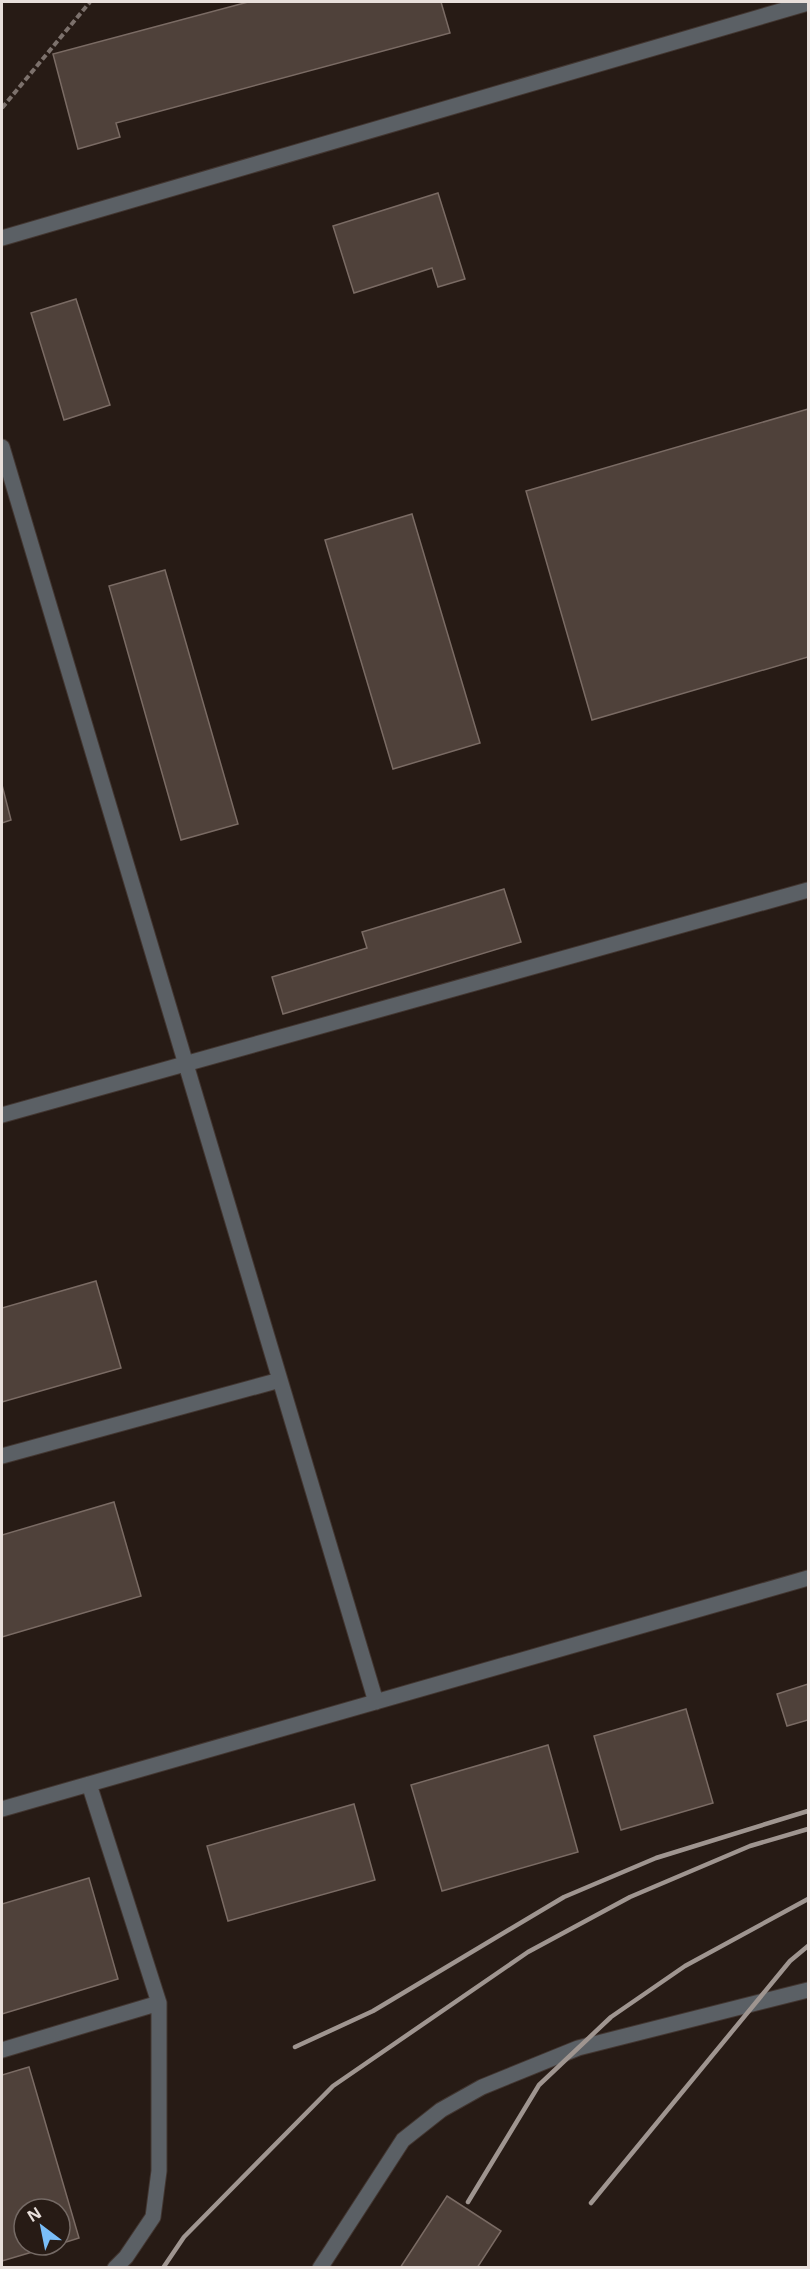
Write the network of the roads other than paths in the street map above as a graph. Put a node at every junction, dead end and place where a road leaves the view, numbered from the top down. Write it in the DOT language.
graph roads {
  1 [pos="808,3"];
  2 [pos="2,238"];
  3 [pos="2,447"];
  4 [pos="808,890"];
  5 [pos="185,1062"];
  6 [pos="2,1115"];
  7 [pos="280,1380"];
  8 [pos="2,1456"];
  9 [pos="808,1578"];
  10 [pos="376,1702"];
  11 [pos="89,1784"];
  12 [pos="2,1809"];
  13 [pos="808,1990"];
  14 [pos="159,2003"];
  15 [pos="2,2050"];
  16 [pos="115,2268"];
  17 [pos="320,2268"];
  1 -- 2 [label="lane"];
  3 -- 5 [label="lane"];
  4 -- 5 [label="lane"];
  5 -- 6 [label="lane"];
  5 -- 7 [label="lane"];
  7 -- 8 [label="lane"];
  7 -- 10 [label="lane"];
  9 -- 10 [label="lane"];
  10 -- 11 [label="lane"];
  11 -- 12 [label="lane"];
  11 -- 14 [label="lane"];
  13 -- 17 [label="lane"];
  14 -- 15 [label="lane"];
  14 -- 16 [label="lane"];
}
